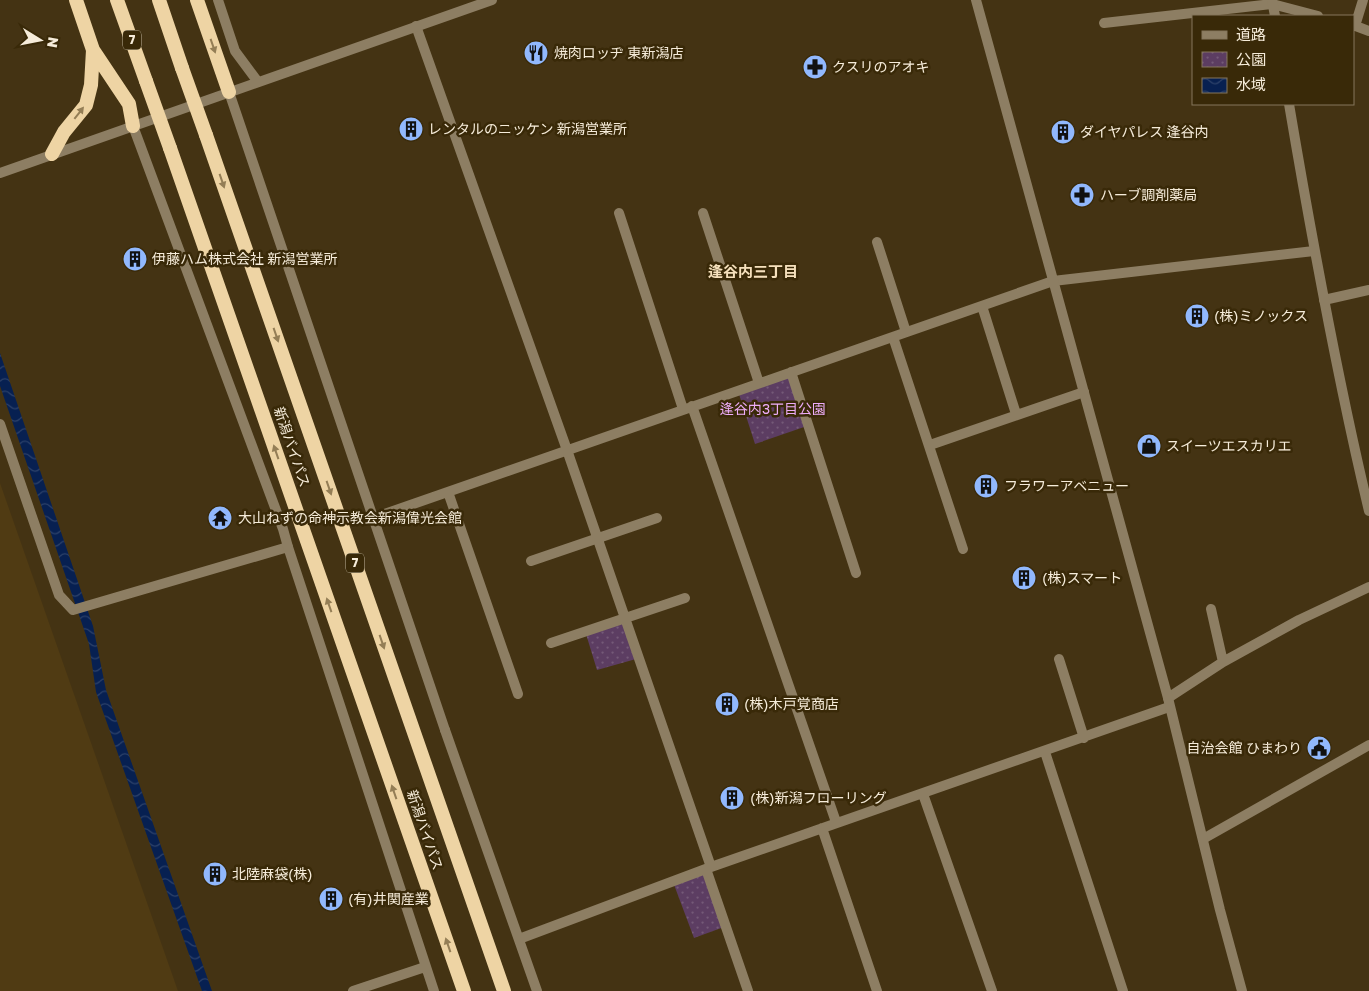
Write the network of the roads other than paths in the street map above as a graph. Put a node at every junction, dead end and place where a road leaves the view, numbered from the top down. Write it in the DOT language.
graph roads {
  1 [pos="76,0"];
  2 [pos="117,0"];
  3 [pos="159,0"];
  4 [pos="197,0"];
  5 [pos="218,0"];
  6 [pos="492,0"];
  7 [pos="976,0"];
  8 [pos="1363,0"];
  9 [pos="1272,2"];
  10 [pos="1274,15"];
  11 [pos="1315,15"];
  12 [pos="1104,23"];
  13 [pos="416,26"];
  14 [pos="1354,26"];
  15 [pos="1369,31"];
  16 [pos="93,50"];
  17 [pos="258,82"];
  18 [pos="229,92"];
  19 [pos="1289,105"];
  20 [pos="133,126"];
  21 [pos="52,154"];
  22 [pos="0,173"];
  23 [pos="618,213"];
  24 [pos="703,213"];
  25 [pos="877,242"];
  26 [pos="1314,251"];
  27 [pos="1053,281"];
  28 [pos="1369,290"];
  29 [pos="1324,300"];
  30 [pos="982,306"];
  31 [pos="906,332"];
  32 [pos="893,337"];
  33 [pos="791,372"];
  34 [pos="759,383"];
  35 [pos="1084,392"];
  36 [pos="688,408"];
  37 [pos="1016,414"];
  38 [pos="0,424"];
  39 [pos="930,445"];
  40 [pos="567,450"];
  41 [pos="448,492"];
  42 [pos="1369,512"];
  43 [pos="373,518"];
  44 [pos="657,518"];
  45 [pos="597,537"];
  46 [pos="288,547"];
  47 [pos="963,550"];
  48 [pos="531,560"];
  49 [pos="856,573"];
  50 [pos="1369,587"];
  51 [pos="685,598"];
  52 [pos="1211,609"];
  53 [pos="625,618"];
  54 [pos="551,643"];
  55 [pos="1058,659"];
  56 [pos="1223,662"];
  57 [pos="518,694"];
  58 [pos="1169,703"];
  59 [pos="1084,738"];
  60 [pos="1369,745"];
  61 [pos="1045,752"];
  62 [pos="923,794"];
  63 [pos="836,822"];
  64 [pos="822,828"];
  65 [pos="1203,839"];
  66 [pos="708,868"];
  67 [pos="519,939"];
  68 [pos="425,967"];
  69 [pos="353,991"];
  70 [pos="434,991"];
  71 [pos="464,991"];
  72 [pos="504,991"];
  73 [pos="537,991"];
  74 [pos="748,991"];
  75 [pos="877,991"];
  76 [pos="992,991"];
  77 [pos="1124,991"];
  78 [pos="1242,991"];
  1 -- 16 [label="highway"];
  71 -- 2 [label="highway, 新潟バイパス / 7, one-way, bridge"];
  3 -- 72 [label="highway, 新潟バイパス / 7, one-way, bridge"];
  4 -- 18 [label="highway, one-way"];
  5 -- 17 [label="street"];
  6 -- 13 [label="street"];
  7 -- 27 [label="street"];
  8 -- 14 [label="street"];
  9 -- 10 [label="street"];
  9 -- 11 [label="street"];
  9 -- 12 [label="street"];
  13 -- 17 [label="street"];
  13 -- 40 [label="street"];
  14 -- 15 [label="street"];
  16 -- 20 [label="highway"];
  21 -- 16 [label="highway, one-way"];
  17 -- 18 [label="street"];
  18 -- 20 [label="street"];
  18 -- 43 [label="street"];
  19 -- 26 [label="street"];
  20 -- 21 [label="street"];
  20 -- 46 [label="street"];
  21 -- 22 [label="street"];
  23 -- 36 [label="street"];
  24 -- 34 [label="street"];
  25 -- 31 [label="street"];
  26 -- 27 [label="street"];
  26 -- 29 [label="street"];
  27 -- 30 [label="street"];
  27 -- 35 [label="street"];
  28 -- 29 [label="street"];
  29 -- 42 [label="street"];
  30 -- 31 [label="street"];
  30 -- 37 [label="street"];
  31 -- 32 [label="street"];
  32 -- 33 [label="street"];
  32 -- 39 [label="street"];
  33 -- 34 [label="street"];
  33 -- 49 [label="street"];
  34 -- 36 [label="street"];
  35 -- 37 [label="street"];
  35 -- 58 [label="street"];
  36 -- 40 [label="street"];
  36 -- 63 [label="street"];
  37 -- 39 [label="street"];
  38 -- 46 [label="street"];
  39 -- 47 [label="street"];
  40 -- 41 [label="street"];
  40 -- 45 [label="street"];
  41 -- 43 [label="street"];
  41 -- 57 [label="street"];
  43 -- 67 [label="street"];
  44 -- 45 [label="street"];
  45 -- 48 [label="street"];
  45 -- 53 [label="street"];
  46 -- 68 [label="street"];
  50 -- 56 [label="street"];
  51 -- 53 [label="street"];
  52 -- 56 [label="street"];
  53 -- 54 [label="street"];
  53 -- 66 [label="street"];
  55 -- 59 [label="street"];
  56 -- 58 [label="street"];
  58 -- 59 [label="street"];
  58 -- 65 [label="street"];
  59 -- 61 [label="street"];
  60 -- 65 [label="street"];
  61 -- 62 [label="street"];
  61 -- 77 [label="street"];
  62 -- 63 [label="street"];
  62 -- 76 [label="street"];
  63 -- 64 [label="street"];
  64 -- 66 [label="street"];
  64 -- 75 [label="street"];
  65 -- 78 [label="street"];
  66 -- 67 [label="street"];
  66 -- 74 [label="street"];
  67 -- 73 [label="street"];
  68 -- 69 [label="street"];
  68 -- 70 [label="street"];
}
